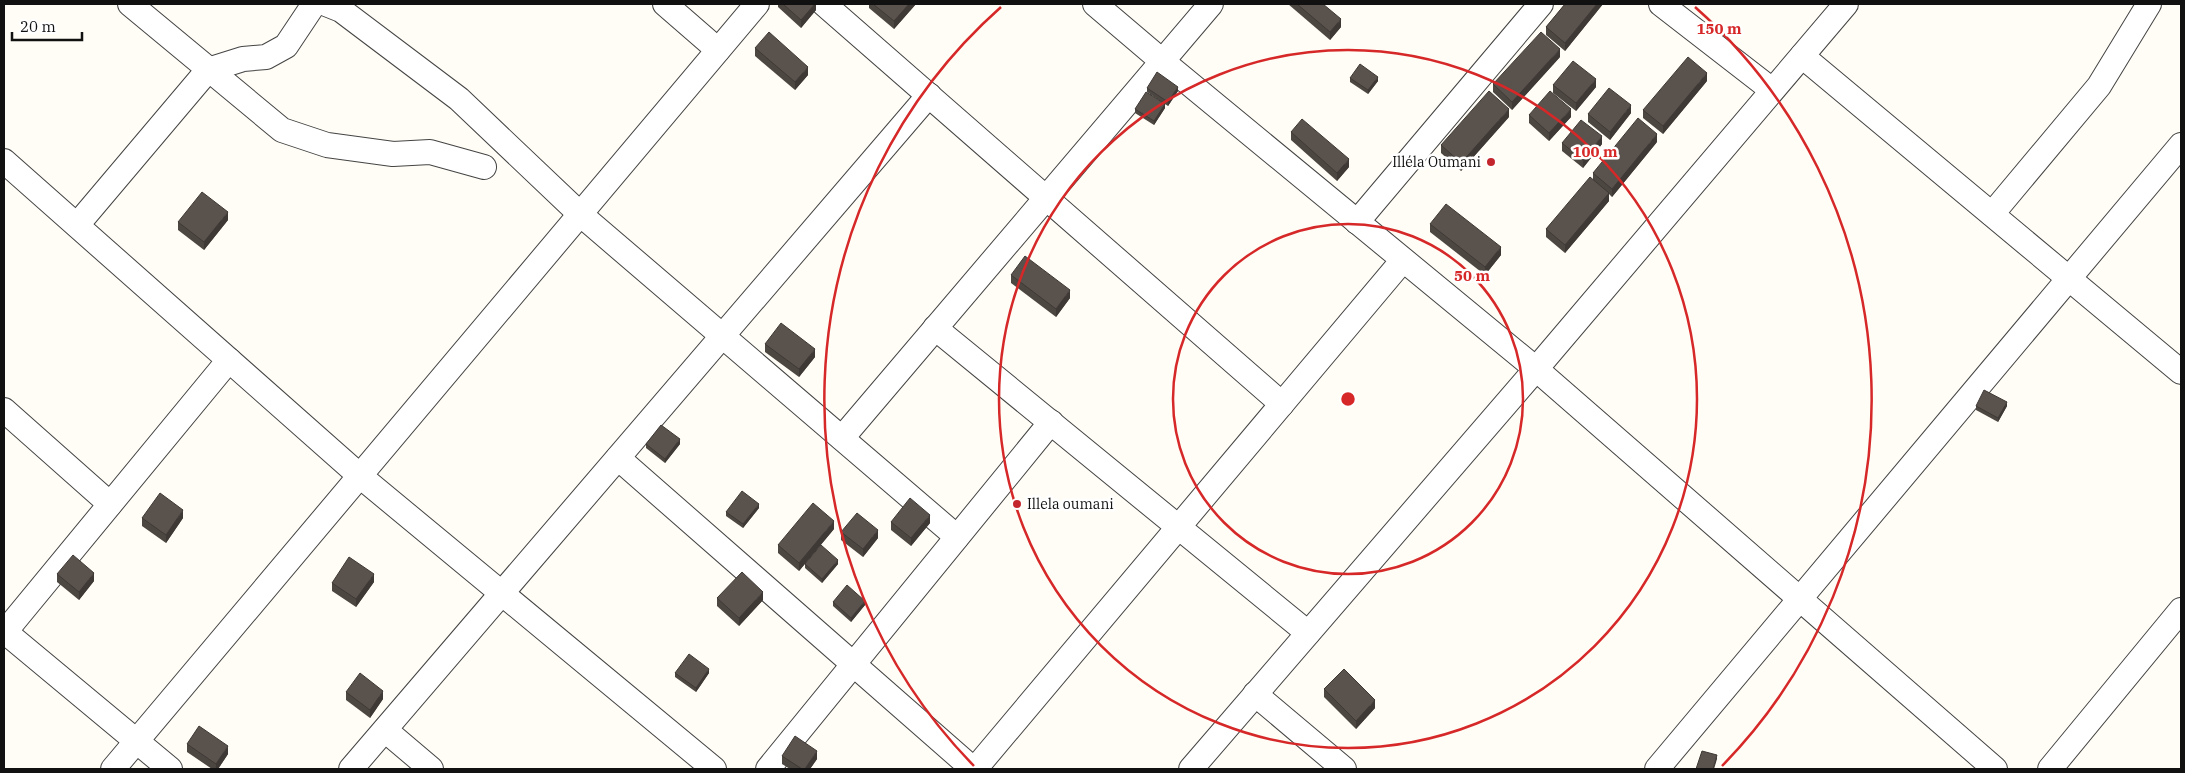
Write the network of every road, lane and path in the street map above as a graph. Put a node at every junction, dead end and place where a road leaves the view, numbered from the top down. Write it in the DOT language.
graph roads {
  1 [pos="130,4"];
  2 [pos="314,4"];
  3 [pos="326,4"];
  4 [pos="665,4"];
  5 [pos="757,4"];
  6 [pos="824,4"];
  7 [pos="1096,4"];
  8 [pos="1211,4"];
  9 [pos="1541,4"];
  10 [pos="1661,4"];
  11 [pos="1846,4"];
  12 [pos="2149,4"];
  13 [pos="718,50"];
  14 [pos="1802,56"];
  15 [pos="1162,61"];
  16 [pos="208,70"];
  17 [pos="1772,90"];
  18 [pos="929,95"];
  19 [pos="2181,146"];
  20 [pos="4,161"];
  21 [pos="484,167"];
  22 [pos="1046,198"];
  23 [pos="580,214"];
  24 [pos="1992,214"];
  25 [pos="1357,222"];
  26 [pos="77,225"];
  27 [pos="1404,260"];
  28 [pos="2069,279"];
  29 [pos="935,328"];
  30 [pos="723,336"];
  31 [pos="229,360"];
  32 [pos="1536,369"];
  33 [pos="2181,372"];
  34 [pos="1282,404"];
  35 [pos="4,410"];
  36 [pos="1051,422"];
  37 [pos="842,438"];
  38 [pos="618,458"];
  39 [pos="360,476"];
  40 [pos="110,504"];
  41 [pos="1179,527"];
  42 [pos="958,537"];
  43 [pos="502,594"];
  44 [pos="1800,599"];
  45 [pos="2181,610"];
  46 [pos="4,632"];
  47 [pos="1308,633"];
  48 [pos="853,664"];
  49 [pos="1255,694"];
  50 [pos="385,730"];
  51 [pos="137,741"];
  52 [pos="113,769"];
  53 [pos="170,769"];
  54 [pos="351,769"];
  55 [pos="431,769"];
  56 [pos="714,769"];
  57 [pos="768,769"];
  58 [pos="974,769"];
  59 [pos="1191,769"];
  60 [pos="1344,769"];
  61 [pos="1657,769"];
  62 [pos="1995,769"];
  63 [pos="2050,769"];
  1 -- 16 [label="street"];
  2 -- 16 [label="street"];
  3 -- 23 [label="street"];
  4 -- 13 [label="street"];
  5 -- 13 [label="street"];
  6 -- 18 [label="street"];
  7 -- 15 [label="street"];
  8 -- 15 [label="street"];
  9 -- 25 [label="street"];
  10 -- 17 [label="street"];
  11 -- 14 [label="street"];
  12 -- 24 [label="street"];
  13 -- 23 [label="street"];
  14 -- 17 [label="street"];
  14 -- 24 [label="street"];
  15 -- 22 [label="street"];
  15 -- 25 [label="street"];
  16 -- 21 [label="street"];
  16 -- 26 [label="street"];
  17 -- 32 [label="street"];
  18 -- 22 [label="street"];
  18 -- 30 [label="street"];
  19 -- 28 [label="street"];
  20 -- 26 [label="street"];
  22 -- 29 [label="street"];
  22 -- 34 [label="street"];
  23 -- 30 [label="street"];
  23 -- 39 [label="street"];
  24 -- 28 [label="street"];
  25 -- 27 [label="street"];
  26 -- 31 [label="street"];
  27 -- 32 [label="street"];
  27 -- 34 [label="street"];
  28 -- 33 [label="street"];
  28 -- 44 [label="street"];
  29 -- 36 [label="street"];
  29 -- 37 [label="street"];
  30 -- 37 [label="street"];
  30 -- 38 [label="street"];
  31 -- 39 [label="street"];
  31 -- 40 [label="street"];
  32 -- 44 [label="street"];
  32 -- 47 [label="street"];
  34 -- 41 [label="street"];
  35 -- 40 [label="street"];
  36 -- 41 [label="street"];
  36 -- 42 [label="street"];
  37 -- 42 [label="street"];
  38 -- 43 [label="street"];
  38 -- 48 [label="street"];
  39 -- 43 [label="street"];
  39 -- 51 [label="street"];
  40 -- 46 [label="street"];
  41 -- 47 [label="street"];
  41 -- 58 [label="street"];
  42 -- 48 [label="street"];
  43 -- 50 [label="street"];
  43 -- 56 [label="street"];
  44 -- 61 [label="street"];
  44 -- 62 [label="street"];
  45 -- 63 [label="street"];
  46 -- 51 [label="street"];
  47 -- 49 [label="street"];
  48 -- 57 [label="street"];
  48 -- 58 [label="street"];
  49 -- 59 [label="street"];
  49 -- 60 [label="street"];
  50 -- 54 [label="street"];
  50 -- 55 [label="street"];
  51 -- 52 [label="street"];
  51 -- 53 [label="street"];
}
